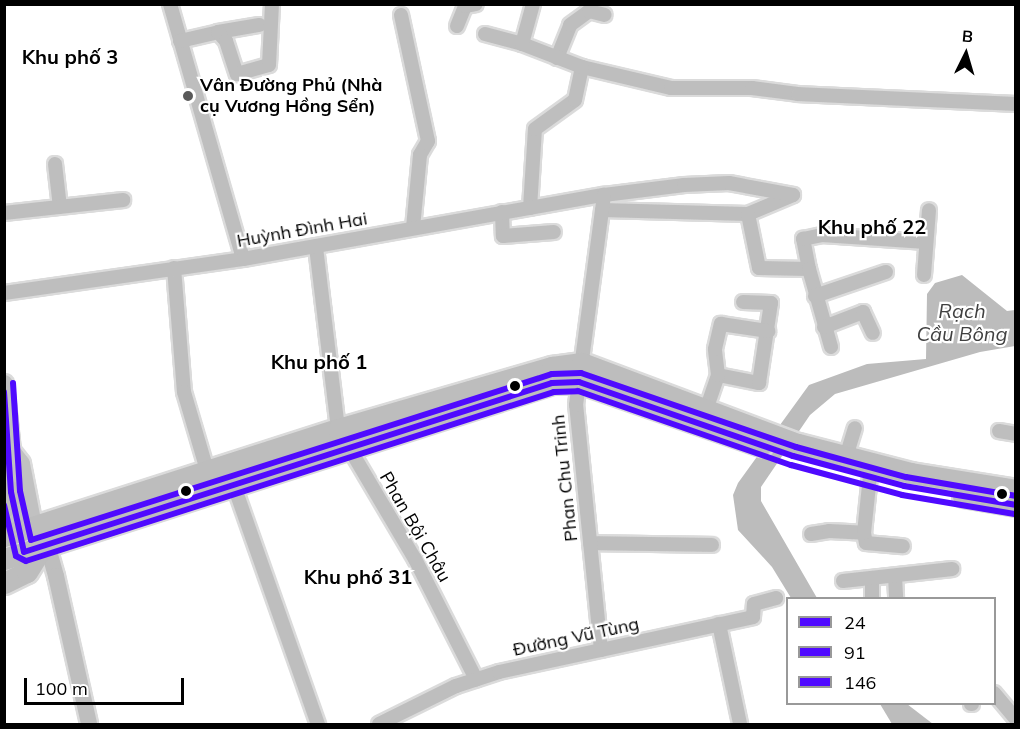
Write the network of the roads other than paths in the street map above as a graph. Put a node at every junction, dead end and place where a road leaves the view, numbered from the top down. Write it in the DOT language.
graph roads {
  1 [pos="170,4"];
  2 [pos="272,4"];
  3 [pos="476,4"];
  4 [pos="533,4"];
  5 [pos="401,15"];
  6 [pos="605,15"];
  7 [pos="259,25"];
  8 [pos="457,26"];
  9 [pos="218,32"];
  10 [pos="485,34"];
  11 [pos="180,41"];
  12 [pos="522,44"];
  13 [pos="557,58"];
  14 [pos="582,67"];
  15 [pos="1016,104"];
  16 [pos="55,164"];
  17 [pos="604,195"];
  18 [pos="123,200"];
  19 [pos="60,207"];
  20 [pos="530,208"];
  21 [pos="602,210"];
  22 [pos="929,210"];
  23 [pos="4,213"];
  24 [pos="502,213"];
  25 [pos="748,214"];
  26 [pos="413,228"];
  27 [pos="554,232"];
  28 [pos="927,242"];
  29 [pos="316,247"];
  30 [pos="243,259"];
  31 [pos="174,268"];
  32 [pos="809,269"];
  33 [pos="886,272"];
  34 [pos="924,275"];
  35 [pos="4,293"];
  36 [pos="815,296"];
  37 [pos="743,302"];
  38 [pos="824,327"];
  39 [pos="768,331"];
  40 [pos="873,333"];
  41 [pos="831,347"];
  42 [pos="580,372"];
  43 [pos="718,375"];
  44 [pos="4,384"];
  45 [pos="706,410"];
  46 [pos="855,428"];
  47 [pos="338,429"];
  48 [pos="999,431"];
  49 [pos="1016,434"];
  50 [pos="757,436"];
  51 [pos="348,448"];
  52 [pos="796,450"];
  53 [pos="12,451"];
  54 [pos="846,456"];
  55 [pos="207,470"];
  56 [pos="870,476"];
  57 [pos="234,483"];
  58 [pos="1016,490"];
  59 [pos="8,499"];
  60 [pos="1016,505"];
  61 [pos="18,531"];
  62 [pos="864,533"];
  63 [pos="811,534"];
  64 [pos="590,543"];
  65 [pos="712,545"];
  66 [pos="903,546"];
  67 [pos="24,552"];
  68 [pos="952,569"];
  69 [pos="895,576"];
  70 [pos="872,578"];
  71 [pos="843,581"];
  72 [pos="4,583"];
  73 [pos="872,597"];
  74 [pos="896,597"];
  75 [pos="776,598"];
  76 [pos="719,624"];
  77 [pos="601,650"];
  78 [pos="476,680"];
  79 [pos="996,695"];
  80 [pos="1016,719"];
  81 [pos="89,724"];
  82 [pos="318,724"];
  83 [pos="379,724"];
  84 [pos="740,724"];
  1 -- 11 [label="street"];
  2 -- 9 [label="street"];
  3 -- 8 [label="street"];
  4 -- 12 [label="street"];
  5 -- 26 [label="street"];
  6 -- 13 [label="street"];
  7 -- 9 [label="street"];
  9 -- 11 [label="street"];
  10 -- 12 [label="street"];
  11 -- 30 [label="street"];
  12 -- 13 [label="street"];
  13 -- 14 [label="street"];
  14 -- 15 [label="street"];
  14 -- 20 [label="street"];
  16 -- 19 [label="street"];
  17 -- 20 [label="street, Huỳnh Đình Hai"];
  17 -- 21 [label="street, Phan Chu Trinh"];
  17 -- 25 [label="street, Huỳnh Đình Hai"];
  18 -- 19 [label="street"];
  19 -- 23 [label="street"];
  20 -- 24 [label="street, Huỳnh Đình Hai"];
  21 -- 25 [label="street"];
  21 -- 42 [label="street, Phan Chu Trinh"];
  22 -- 28 [label="street"];
  24 -- 26 [label="street, Huỳnh Đình Hai"];
  24 -- 27 [label="street"];
  25 -- 32 [label="street"];
  26 -- 29 [label="street, Huỳnh Đình Hai"];
  28 -- 32 [label="street"];
  28 -- 34 [label="street"];
  29 -- 30 [label="street, Huỳnh Đình Hai"];
  29 -- 47 [label="street, Phan Bội Châu"];
  30 -- 31 [label="street, Huỳnh Đình Hai"];
  31 -- 35 [label="street, Huỳnh Đình Hai"];
  31 -- 55 [label="street"];
  32 -- 36 [label="street"];
  33 -- 36 [label="street"];
  36 -- 38 [label="street"];
  37 -- 39 [label="street"];
  38 -- 40 [label="street"];
  38 -- 41 [label="street"];
  39 -- 43 [label="street"];
  39 -- 43 [label="street"];
  42 -- 45 [label="main road"];
  42 -- 47 [label="main road"];
  42 -- 50 [label="main road"];
  42 -- 51 [label="main road"];
  42 -- 64 [label="street, Phan Chu Trinh"];
  43 -- 45 [label="street"];
  44 -- 53 [label="main road"];
  45 -- 50 [label="main road"];
  46 -- 54 [label="street"];
  47 -- 51 [label="street, Phan Bội Châu"];
  47 -- 55 [label="main road"];
  48 -- 49 [label="street"];
  50 -- 52 [label="main road"];
  51 -- 57 [label="main road"];
  51 -- 78 [label="street, Phan Bội Châu"];
  52 -- 54 [label="main road"];
  52 -- 56 [label="main road"];
  53 -- 59 [label="main road"];
  53 -- 61 [label="main road"];
  54 -- 58 [label="main road"];
  55 -- 61 [label="main road"];
  56 -- 60 [label="main road"];
  56 -- 62 [label="street"];
  57 -- 67 [label="main road"];
  57 -- 82 [label="street"];
  59 -- 61 [label="main road"];
  61 -- 67 [label="main road"];
  62 -- 63 [label="street"];
  62 -- 66 [label="street"];
  64 -- 65 [label="street"];
  64 -- 77 [label="street, Phan Chu Trinh"];
  67 -- 72 [label="main road"];
  67 -- 81 [label="street"];
  68 -- 69 [label="street"];
  69 -- 70 [label="street"];
  69 -- 74 [label="street"];
  70 -- 71 [label="street"];
  70 -- 73 [label="street"];
  75 -- 76 [label="street, Đường Vũ Tùng"];
  76 -- 77 [label="street, Đường Vũ Tùng"];
  76 -- 84 [label="street"];
  77 -- 78 [label="street, Đường Vũ Tùng"];
  78 -- 83 [label="street, Đường Vũ Tùng"];
  79 -- 80 [label="street"];
}
